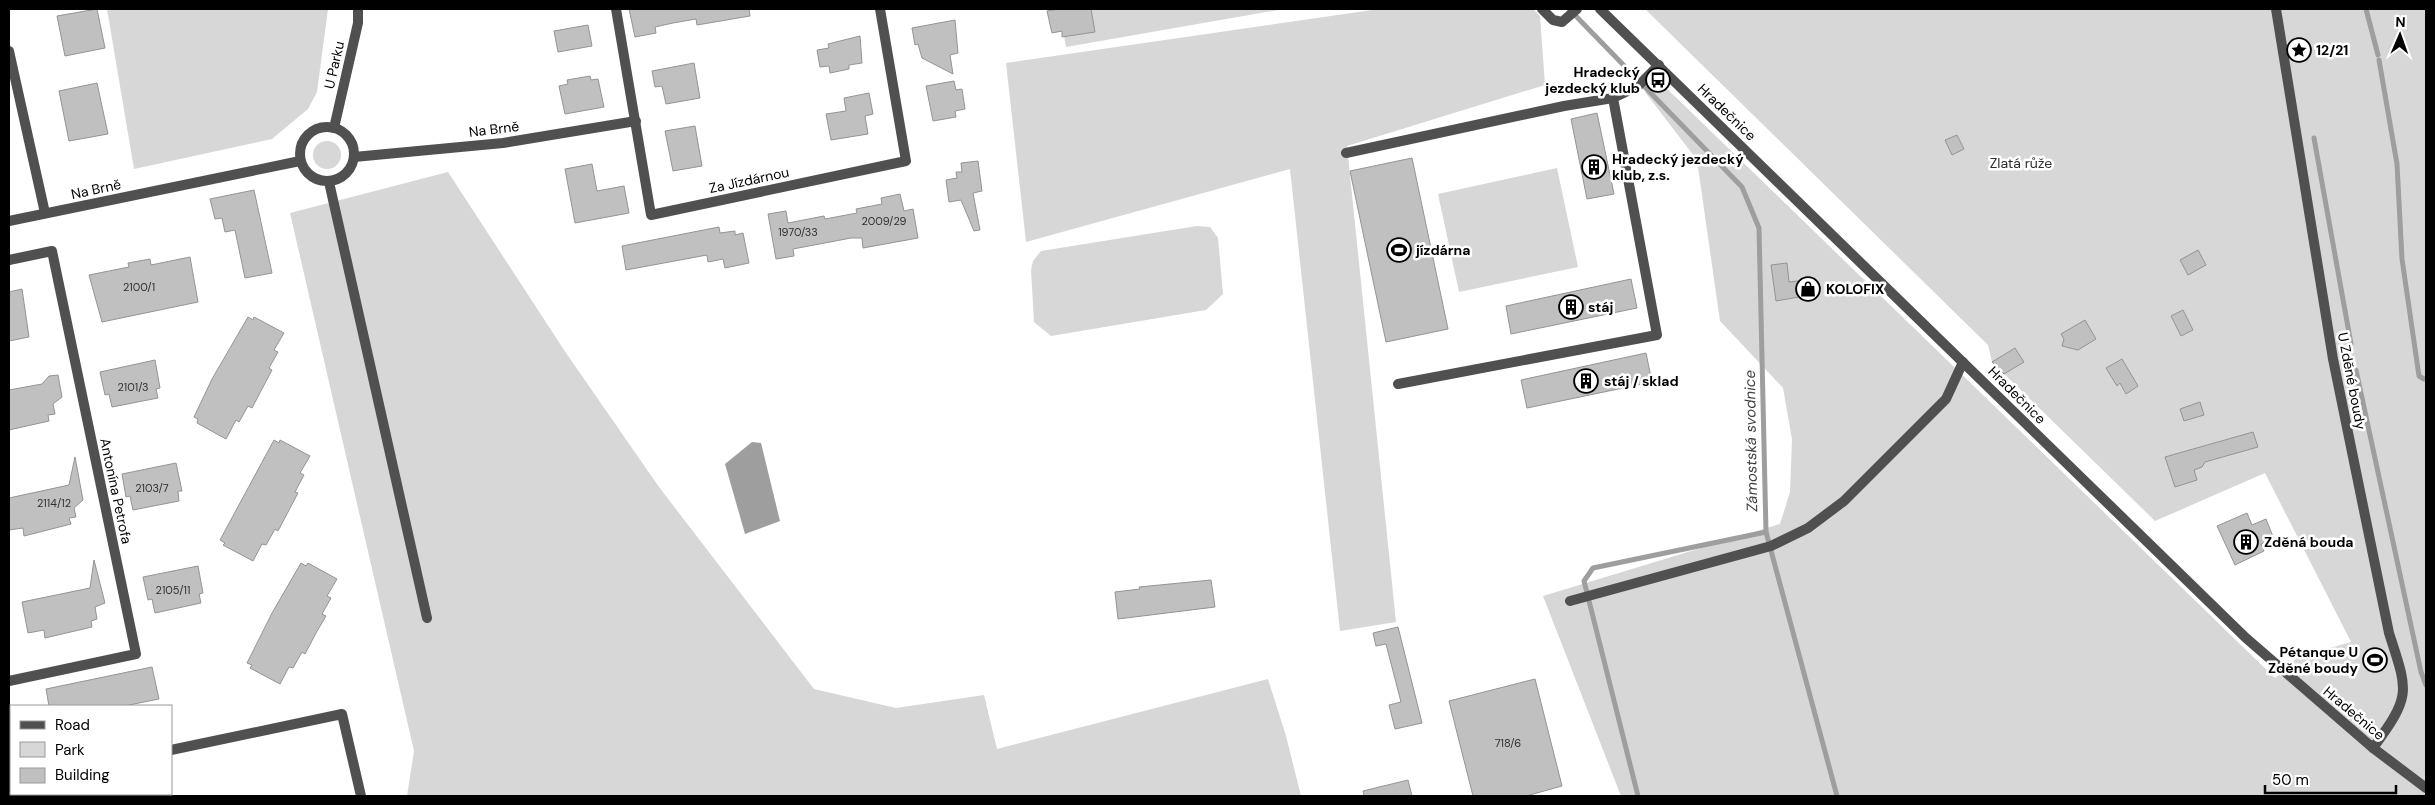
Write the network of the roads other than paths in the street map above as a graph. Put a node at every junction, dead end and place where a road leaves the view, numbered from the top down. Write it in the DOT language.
graph roads {
  1 [pos="358,9"];
  2 [pos="616,9"];
  3 [pos="880,9"];
  4 [pos="1542,9"];
  5 [pos="1600,9"];
  6 [pos="2276,9"];
  7 [pos="1573,13"];
  8 [pos="9,50"];
  9 [pos="1658,65"];
  10 [pos="1613,98"];
  11 [pos="636,121"];
  12 [pos="334,128"];
  13 [pos="1346,153"];
  14 [pos="354,157"];
  15 [pos="300,161"];
  16 [pos="329,182"];
  17 [pos="44,213"];
  18 [pos="9,221"];
  19 [pos="9,260"];
  20 [pos="1964,362"];
  21 [pos="1398,384"];
  22 [pos="1570,601"];
  23 [pos="427,618"];
  24 [pos="9,680"];
  25 [pos="2373,748"];
  26 [pos="172,750"];
  27 [pos="2426,788"];
  28 [pos="361,796"];
  1 -- 12 [label="street, U Parku"];
  2 -- 11 [label="street, Za Jízdárnou"];
  3 -- 11 [label="street, Za Jízdárnou"];
  4 -- 7 [label="street"];
  5 -- 9 [label="street, Hradečnice"];
  6 -- 25 [label="street, U Zděné boudy"];
  8 -- 17 [label="street"];
  9 -- 10 [label="street"];
  9 -- 20 [label="street, Hradečnice"];
  10 -- 13 [label="street"];
  10 -- 21 [label="street"];
  11 -- 14 [label="street, Na Brně"];
  12 -- 14 [label="street"];
  12 -- 15 [label="street"];
  14 -- 16 [label="street"];
  15 -- 16 [label="street"];
  15 -- 17 [label="street, Na Brně"];
  16 -- 23 [label="street"];
  17 -- 18 [label="street, Na Brně"];
  19 -- 24 [label="street, Antonína Petrofa"];
  20 -- 22 [label="street"];
  20 -- 25 [label="street, Hradečnice"];
  25 -- 27 [label="street, Hradečnice"];
  26 -- 28 [label="street"];
}
